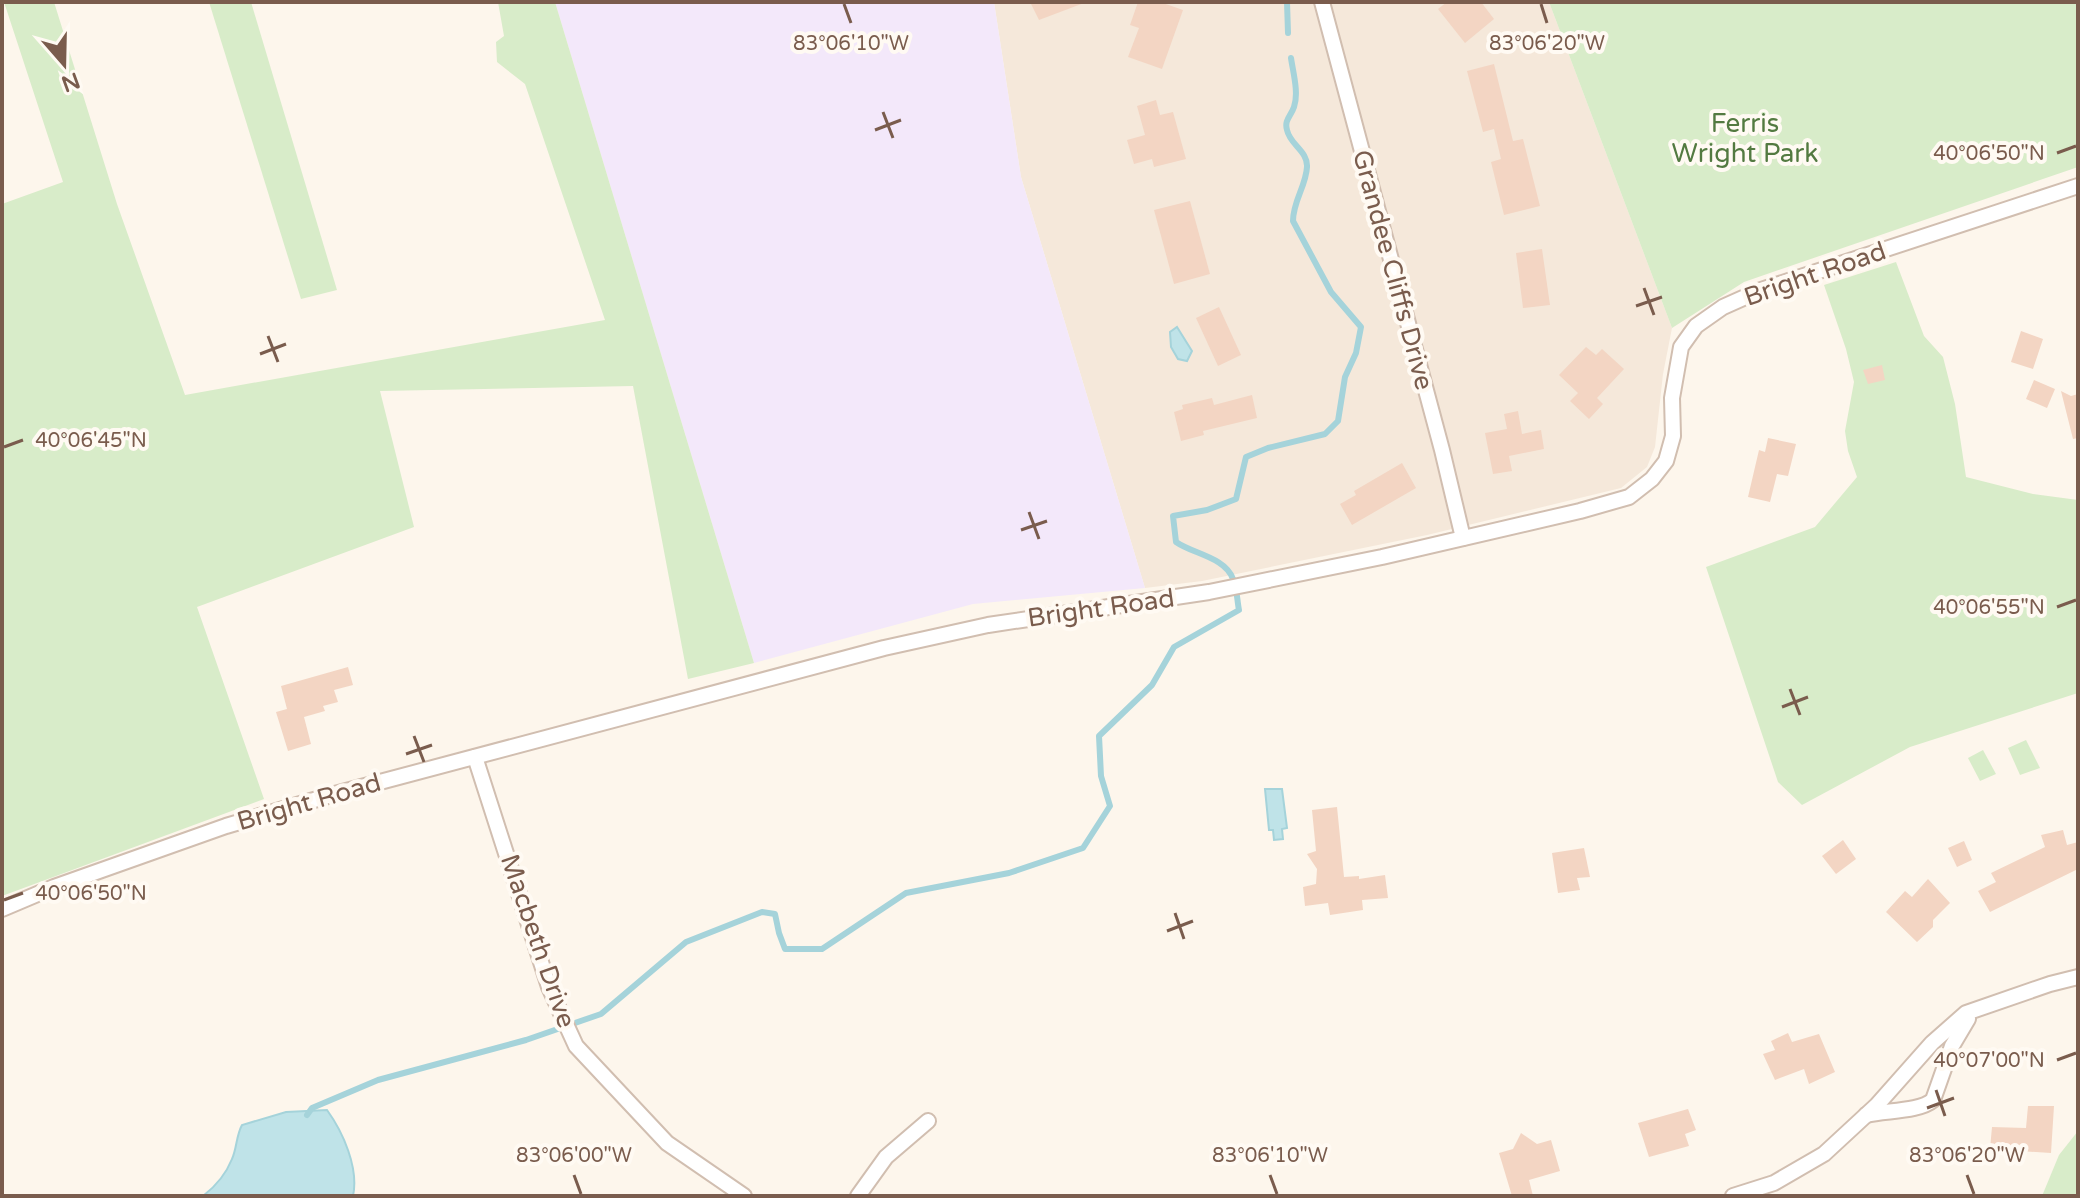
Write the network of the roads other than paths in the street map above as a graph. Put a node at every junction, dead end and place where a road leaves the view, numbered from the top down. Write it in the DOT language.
graph roads {
  1 [pos="1322,2"];
  2 [pos="2078,186"];
  3 [pos="1463,538"];
  4 [pos="475,757"];
  5 [pos="2,909"];
  6 [pos="2078,977"];
  7 [pos="1970,1012"];
  8 [pos="1866,1115"];
  9 [pos="928,1121"];
  10 [pos="744,1196"];
  11 [pos="858,1196"];
  12 [pos="1733,1196"];
  1 -- 3 [label="street, Grandee Cliffs Drive"];
  2 -- 3 [label="street, Bright Road"];
  3 -- 4 [label="street, Bright Road"];
  4 -- 5 [label="street, Bright Road"];
  4 -- 10 [label="street, Macbeth Drive"];
  6 -- 7 [label="street"];
  7 -- 8 [label="street"];
  7 -- 8 [label="street"];
  8 -- 12 [label="street"];
  9 -- 11 [label="street"];
}
